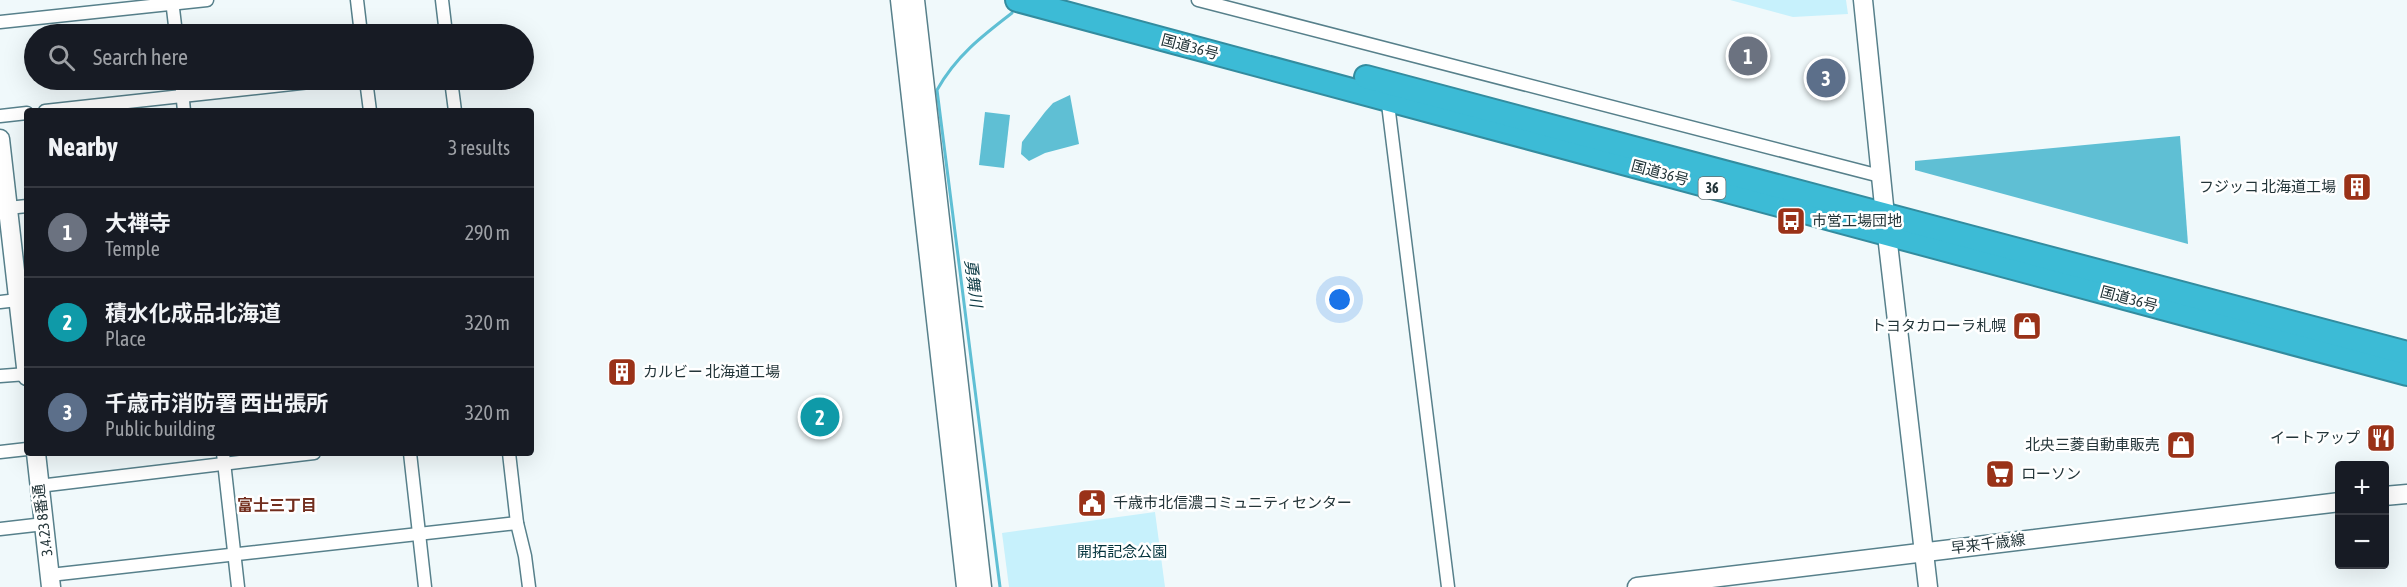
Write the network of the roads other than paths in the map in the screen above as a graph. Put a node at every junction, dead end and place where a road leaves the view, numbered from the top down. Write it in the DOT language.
graph roads {
  1 [pos="207,0"];
  2 [pos="357,0"];
  3 [pos="442,0"];
  4 [pos="900,0"];
  5 [pos="915,0"];
  6 [pos="1017,0"];
  7 [pos="1074,0"];
  8 [pos="1198,0"];
  9 [pos="1863,0"];
  10 [pos="172,2"];
  11 [pos="0,22"];
  12 [pos="175,24"];
  13 [pos="360,24"];
  14 [pos="445,24"];
  15 [pos="182,90"];
  16 [pos="243,90"];
  17 [pos="367,90"];
  18 [pos="452,90"];
  19 [pos="1389,92"];
  20 [pos="183,97"];
  21 [pos="75,108"];
  22 [pos="184,108"];
  23 [pos="370,108"];
  24 [pos="455,108"];
  25 [pos="24,113"];
  26 [pos="0,116"];
  27 [pos="0,139"];
  28 [pos="1881,176"];
  29 [pos="24,207"];
  30 [pos="6,215"];
  31 [pos="1886,224"];
  32 [pos="23,300"];
  33 [pos="0,302"];
  34 [pos="24,319"];
  35 [pos="2407,353"];
  36 [pos="2407,374"];
  37 [pos="24,375"];
  38 [pos="0,376"];
  39 [pos="24,449"];
  40 [pos="0,452"];
  41 [pos="36,456"];
  42 [pos="260,456"];
  43 [pos="410,456"];
  44 [pos="509,456"];
  45 [pos="224,458"];
  46 [pos="39,486"];
  47 [pos="2407,494"];
  48 [pos="2389,496"];
  49 [pos="2335,503"];
  50 [pos="518,523"];
  51 [pos="44,524"];
  52 [pos="0,529"];
  53 [pos="419,533"];
  54 [pos="1924,552"];
  55 [pos="235,554"];
  56 [pos="51,581"];
  57 [pos="238,587"];
  58 [pos="425,587"];
  59 [pos="529,587"];
  60 [pos="966,587"];
  61 [pos="982,587"];
  62 [pos="1448,587"];
  63 [pos="1637,587"];
  64 [pos="1928,587"];
  1 -- 10 [label="street"];
  2 -- 13 [label="street"];
  3 -- 14 [label="street"];
  4 -- 60 [label="street"];
  5 -- 61 [label="street"];
  6 -- 19 [label="highway, 国道36号 / 36"];
  7 -- 19 [label="highway, 国道36号 / 36"];
  8 -- 28 [label="street"];
  9 -- 28 [label="street"];
  10 -- 11 [label="street"];
  10 -- 12 [label="street"];
  15 -- 20 [label="street"];
  16 -- 20 [label="street"];
  17 -- 23 [label="street"];
  18 -- 24 [label="street"];
  19 -- 31 [label="highway, 国道36号 / 36"];
  19 -- 62 [label="street"];
  20 -- 21 [label="street"];
  20 -- 22 [label="street"];
  25 -- 26 [label="street"];
  27 -- 30 [label="street"];
  28 -- 31 [label="street"];
  29 -- 30 [label="street"];
  30 -- 32 [label="street"];
  31 -- 35 [label="highway, 国道36号 / 36"];
  31 -- 36 [label="highway, 国道36号 / 36"];
  31 -- 54 [label="street"];
  32 -- 33 [label="street"];
  32 -- 34 [label="street"];
  37 -- 38 [label="street"];
  39 -- 40 [label="street"];
  41 -- 46 [label="street, 3.4.23 8番通"];
  42 -- 45 [label="street"];
  43 -- 53 [label="street"];
  44 -- 50 [label="street"];
  45 -- 46 [label="street"];
  45 -- 55 [label="street"];
  46 -- 51 [label="street, 3.4.23 8番通"];
  47 -- 48 [label="street"];
  49 -- 54 [label="street, 早来千歳線"];
  50 -- 53 [label="street"];
  50 -- 59 [label="street"];
  51 -- 52 [label="street"];
  51 -- 56 [label="street, 3.4.23 8番通"];
  53 -- 55 [label="street"];
  53 -- 58 [label="street"];
  54 -- 63 [label="street, 早来千歳線"];
  54 -- 64 [label="street"];
  55 -- 56 [label="street"];
  55 -- 57 [label="street"];
}
